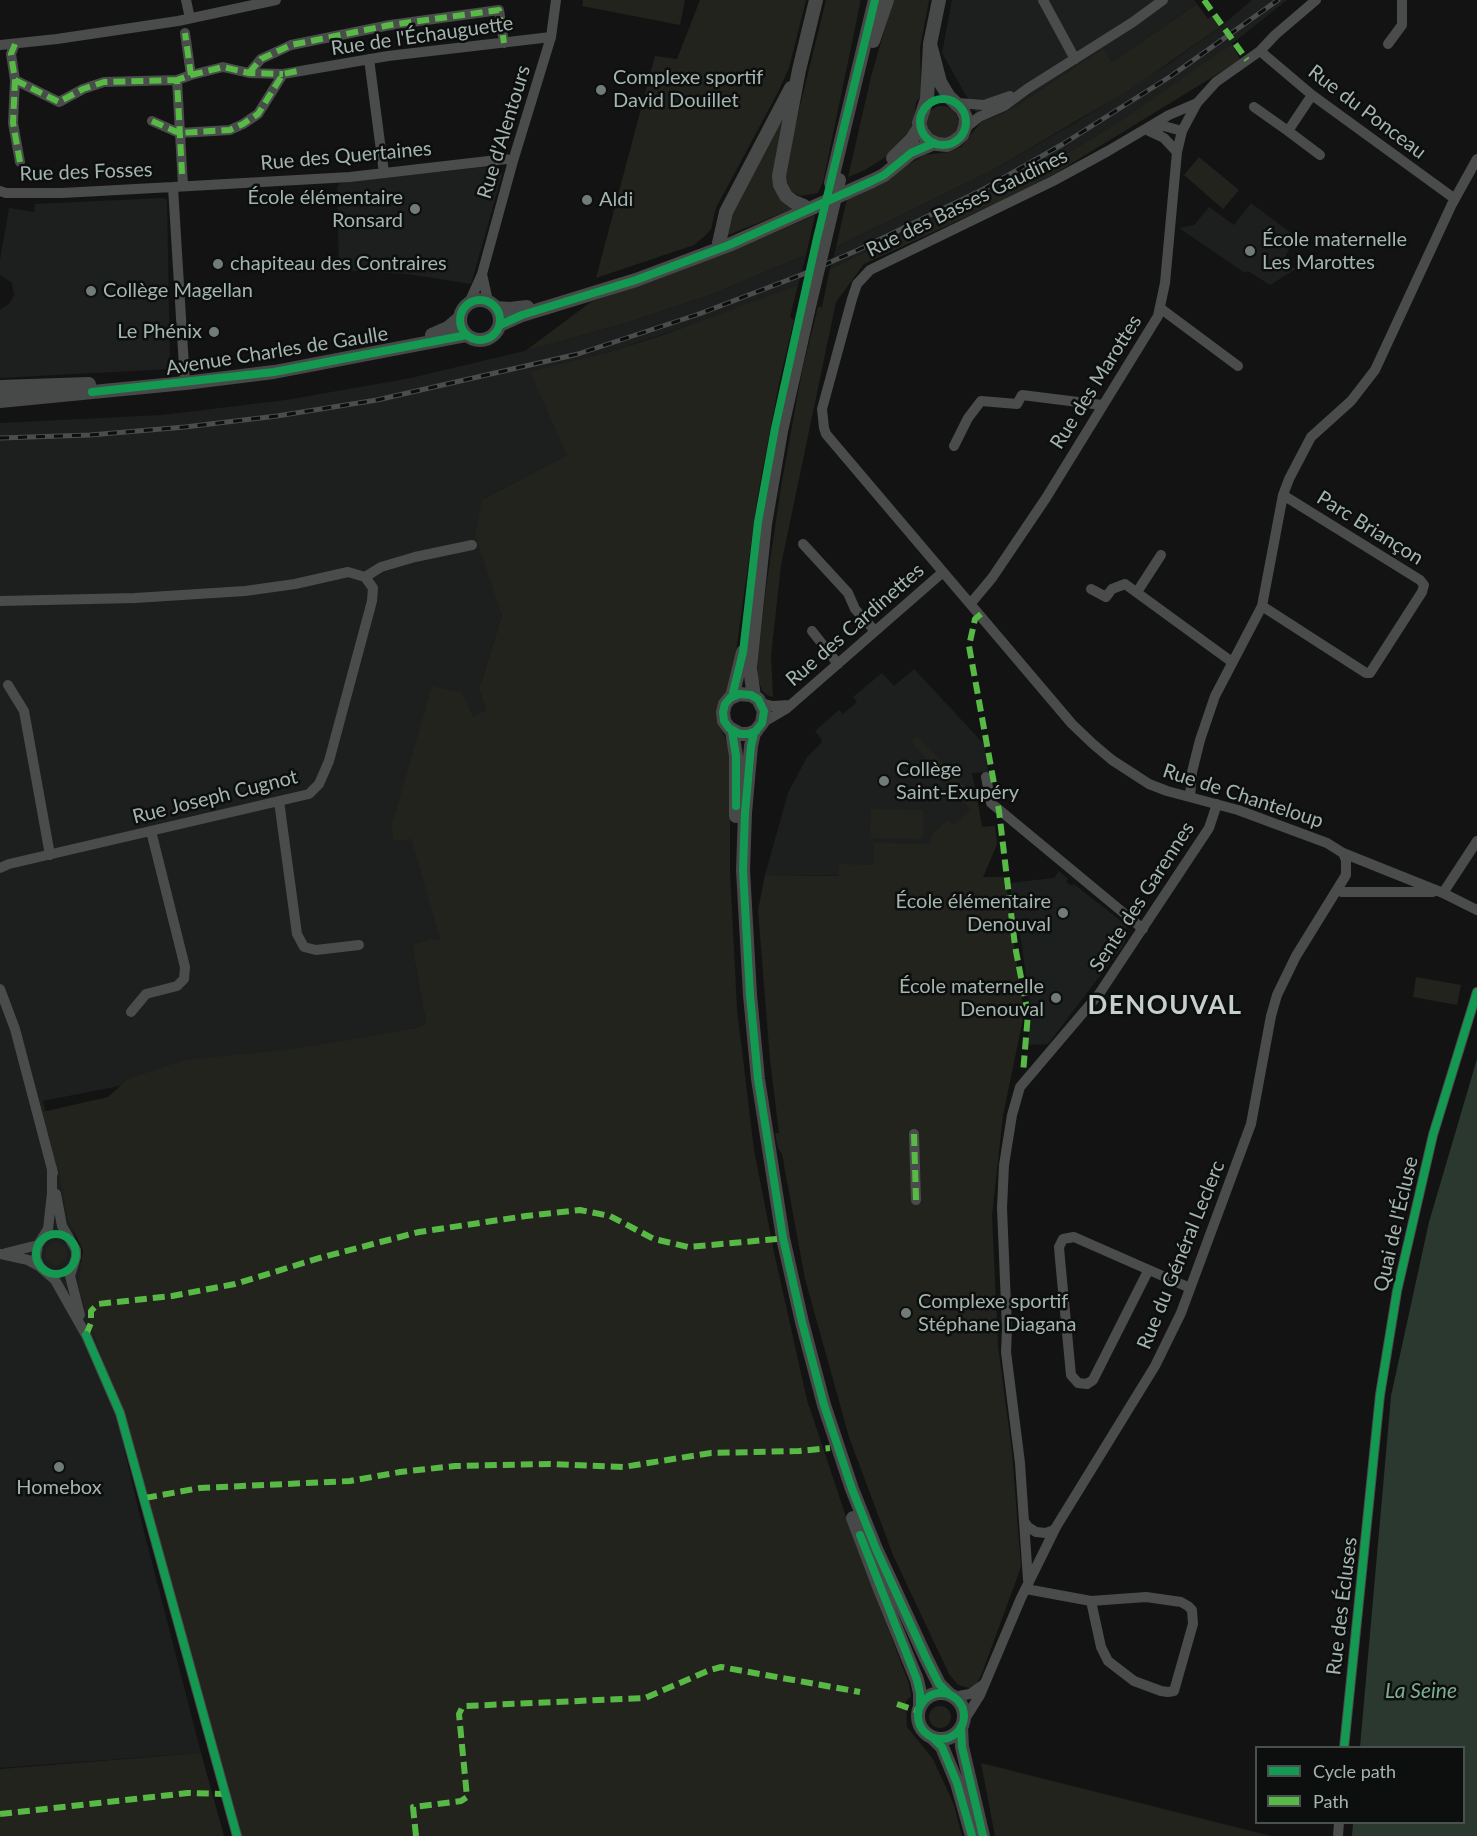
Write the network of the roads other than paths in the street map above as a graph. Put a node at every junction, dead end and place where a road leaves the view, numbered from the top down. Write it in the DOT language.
graph roads {
  1 [pos="186,0"];
  2 [pos="276,0"];
  3 [pos="556,0"];
  4 [pos="816,0"];
  5 [pos="867,0"];
  6 [pos="875,0"];
  7 [pos="882,0"];
  8 [pos="887,0"];
  9 [pos="939,0"];
  10 [pos="1043,0"];
  11 [pos="1163,0"];
  12 [pos="1316,0"];
  13 [pos="1402,0"];
  14 [pos="190,18"];
  15 [pos="184,33"];
  16 [pos="551,37"];
  17 [pos="504,43"];
  18 [pos="15,44"];
  19 [pos="930,44"];
  20 [pos="1388,44"];
  21 [pos="0,45"];
  22 [pos="871,46"];
  23 [pos="1260,51"];
  24 [pos="1075,58"];
  25 [pos="369,59"];
  26 [pos="799,70"];
  27 [pos="857,72"];
  28 [pos="249,73"];
  29 [pos="283,74"];
  30 [pos="191,75"];
  31 [pos="15,80"];
  32 [pos="177,80"];
  33 [pos="1027,89"];
  34 [pos="1312,95"];
  35 [pos="955,102"];
  36 [pos="1197,103"];
  37 [pos="925,107"];
  38 [pos="1254,107"];
  39 [pos="1169,115"];
  40 [pos="152,121"];
  41 [pos="920,127"];
  42 [pos="965,128"];
  43 [pos="1184,128"];
  44 [pos="1288,131"];
  45 [pos="1144,132"];
  46 [pos="180,133"];
  47 [pos="934,143"];
  48 [pos="1177,152"];
  49 [pos="1320,155"];
  50 [pos="1477,159"];
  51 [pos="513,161"];
  52 [pos="20,162"];
  53 [pos="384,173"];
  54 [pos="835,181"];
  55 [pos="178,187"];
  56 [pos="0,190"];
  57 [pos="1455,199"];
  58 [pos="804,206"];
  59 [pos="719,243"];
  60 [pos="482,273"];
  61 [pos="469,303"];
  62 [pos="492,304"];
  63 [pos="1161,308"];
  64 [pos="804,312"];
  65 [pos="460,318"];
  66 [pos="500,325"];
  67 [pos="467,335"];
  68 [pos="1238,366"];
  69 [pos="184,380"];
  70 [pos="1,387"];
  71 [pos="0,401"];
  72 [pos="1102,405"];
  73 [pos="954,446"];
  74 [pos="1283,495"];
  75 [pos="472,544"];
  76 [pos="803,544"];
  77 [pos="1161,555"];
  78 [pos="943,572"];
  79 [pos="365,577"];
  80 [pos="1091,589"];
  81 [pos="1137,592"];
  82 [pos="0,601"];
  83 [pos="971,603"];
  84 [pos="1262,606"];
  85 [pos="812,631"];
  86 [pos="875,631"];
  87 [pos="1232,662"];
  88 [pos="838,664"];
  89 [pos="8,685"];
  90 [pos="732,697"];
  91 [pos="757,700"];
  92 [pos="790,705"];
  93 [pos="759,727"];
  94 [pos="732,731"];
  95 [pos="986,777"];
  96 [pos="1190,797"];
  97 [pos="279,801"];
  98 [pos="1217,804"];
  99 [pos="151,831"];
  100 [pos="1477,841"];
  101 [pos="1343,853"];
  102 [pos="50,855"];
  103 [pos="1362,859"];
  104 [pos="1347,864"];
  105 [pos="3,865"];
  106 [pos="1338,890"];
  107 [pos="1439,892"];
  108 [pos="1477,910"];
  109 [pos="1143,929"];
  110 [pos="359,945"];
  111 [pos="0,989"];
  112 [pos="1477,992"];
  113 [pos="131,1011"];
  114 [pos="914,1134"];
  115 [pos="52,1168"];
  116 [pos="916,1200"];
  117 [pos="69,1239"];
  118 [pos="41,1241"];
  119 [pos="0,1254"];
  120 [pos="72,1266"];
  121 [pos="44,1270"];
  122 [pos="1148,1271"];
  123 [pos="1190,1288"];
  124 [pos="86,1335"];
  125 [pos="1372,1468"];
  126 [pos="1024,1521"];
  127 [pos="1054,1530"];
  128 [pos="1027,1587"];
  129 [pos="1090,1601"];
  130 [pos="984,1684"];
  131 [pos="952,1696"];
  132 [pos="920,1706"];
  133 [pos="962,1724"];
  134 [pos="933,1738"];
  135 [pos="1344,1746"];
  136 [pos="237,1836"];
  137 [pos="972,1836"];
  138 [pos="983,1836"];
  1 -- 14 [label="street"];
  2 -- 14 [label="street"];
  3 -- 16 [label="street, Rue d'Alentours"];
  4 -- 26 [label="main road"];
  5 -- 27 [label="main road"];
  6 -- 27 [label="main road"];
  7 -- 22 [label="main road"];
  8 -- 22 [label="main road"];
  9 -- 19 [label="main road"];
  10 -- 24 [label="street"];
  11 -- 24 [label="street"];
  12 -- 23 [label="street, Rue des Basses Gaudines"];
  13 -- 20 [label="street"];
  14 -- 18 [label="street"];
  15 -- 30 [label="street"];
  16 -- 17 [label="street, Rue de l'Échauguette"];
  16 -- 51 [label="street, Rue d'Alentours"];
  17 -- 25 [label="street, Rue de l'Échauguette"];
  17 -- 28 [label="street"];
  18 -- 21 [label="street"];
  18 -- 31 [label="street"];
  19 -- 35 [label="main road"];
  19 -- 37 [label="main road"];
  22 -- 54 [label="main road"];
  23 -- 34 [label="street, Rue du Ponceau"];
  23 -- 36 [label="street, Rue des Basses Gaudines"];
  24 -- 33 [label="street"];
  25 -- 29 [label="street, Rue de l'Échauguette"];
  25 -- 53 [label="street"];
  26 -- 58 [label="main road"];
  26 -- 59 [label="main road"];
  27 -- 54 [label="main road"];
  28 -- 29 [label="street, Rue de l'Échauguette"];
  28 -- 30 [label="street, Rue de l'Échauguette"];
  29 -- 46 [label="street"];
  30 -- 32 [label="street, Rue de l'Échauguette"];
  31 -- 32 [label="street, Rue de l'Échauguette"];
  31 -- 52 [label="street"];
  32 -- 46 [label="street"];
  33 -- 35 [label="street"];
  33 -- 42 [label="street"];
  34 -- 44 [label="street"];
  34 -- 57 [label="street, Rue du Ponceau"];
  35 -- 37 [label="main road"];
  35 -- 42 [label="main road"];
  36 -- 39 [label="street, Rue des Basses Gaudines"];
  36 -- 43 [label="street, Rue des Marottes"];
  37 -- 41 [label="main road"];
  38 -- 44 [label="street"];
  39 -- 43 [label="street"];
  39 -- 45 [label="street, Rue des Basses Gaudines"];
  40 -- 46 [label="street"];
  41 -- 47 [label="main road"];
  41 -- 58 [label="main road"];
  42 -- 47 [label="main road"];
  43 -- 45 [label="street"];
  43 -- 48 [label="street, Rue des Marottes"];
  44 -- 49 [label="street"];
  45 -- 48 [label="street"];
  45 -- 78 [label="street, Rue des Basses Gaudines"];
  46 -- 55 [label="street"];
  47 -- 66 [label="main road"];
  48 -- 63 [label="street, Rue des Marottes"];
  50 -- 57 [label="street"];
  51 -- 53 [label="street, Rue des Quertaines"];
  51 -- 60 [label="street, Rue d'Alentours"];
  53 -- 55 [label="street, Rue des Quertaines"];
  54 -- 64 [label="main road, bridge"];
  55 -- 56 [label="street, Rue des Fosses"];
  55 -- 69 [label="street"];
  57 -- 74 [label="street"];
  58 -- 59 [label="main road"];
  59 -- 62 [label="main road"];
  60 -- 61 [label="street, Rue d'Alentours"];
  60 -- 62 [label="street, Rue d'Alentours"];
  61 -- 62 [label="main road"];
  61 -- 65 [label="main road"];
  62 -- 66 [label="main road"];
  63 -- 68 [label="street"];
  63 -- 72 [label="street, Rue des Marottes"];
  64 -- 90 [label="main road"];
  64 -- 91 [label="main road"];
  65 -- 67 [label="main road"];
  65 -- 69 [label="main road, Avenue Charles de Gaulle"];
  66 -- 67 [label="main road"];
  67 -- 69 [label="main road, Avenue Charles de Gaulle"];
  69 -- 70 [label="main road, Avenue Charles de Gaulle"];
  69 -- 71 [label="main road, Avenue Charles de Gaulle"];
  72 -- 73 [label="street"];
  72 -- 83 [label="street, Rue des Marottes"];
  74 -- 84 [label="street"];
  74 -- 84 [label="street, Parc Briançon"];
  75 -- 79 [label="street"];
  76 -- 86 [label="street"];
  77 -- 81 [label="street"];
  78 -- 83 [label="street, Rue des Basses Gaudines"];
  78 -- 86 [label="street, Rue des Cardinettes"];
  79 -- 82 [label="street"];
  79 -- 97 [label="street, Rue Joseph Cugnot"];
  80 -- 81 [label="street"];
  81 -- 87 [label="street"];
  83 -- 96 [label="street, Rue de Chanteloup"];
  84 -- 87 [label="street"];
  85 -- 88 [label="street"];
  86 -- 88 [label="street, Rue des Cardinettes"];
  87 -- 96 [label="street"];
  88 -- 92 [label="street, Rue des Cardinettes"];
  89 -- 102 [label="street"];
  90 -- 91 [label="main road"];
  90 -- 94 [label="main road"];
  91 -- 92 [label="street, Rue des Cardinettes"];
  91 -- 93 [label="main road"];
  92 -- 93 [label="street, Rue des Cardinettes"];
  93 -- 94 [label="main road"];
  93 -- 131 [label="main road"];
  94 -- 132 [label="main road"];
  95 -- 109 [label="street"];
  96 -- 98 [label="street, Rue de Chanteloup"];
  97 -- 99 [label="street, Rue Joseph Cugnot"];
  97 -- 110 [label="street"];
  98 -- 101 [label="street, Rue de Chanteloup"];
  98 -- 109 [label="street, Sente des Garennes"];
  99 -- 102 [label="street, Rue Joseph Cugnot"];
  99 -- 113 [label="street"];
  100 -- 107 [label="street"];
  101 -- 103 [label="street, Rue de Chanteloup"];
  101 -- 104 [label="street"];
  102 -- 105 [label="street, Rue Joseph Cugnot"];
  103 -- 104 [label="street"];
  103 -- 107 [label="street, Rue de Chanteloup"];
  104 -- 106 [label="street, Rue du Général Leclerc"];
  106 -- 107 [label="street"];
  106 -- 123 [label="street, Rue du Général Leclerc"];
  107 -- 108 [label="street, Rue de Chanteloup"];
  109 -- 126 [label="street, Sente des Garennes"];
  111 -- 115 [label="street"];
  112 -- 125 [label="street, Quai de l'Écluse"];
  114 -- 116 [label="street"];
  115 -- 117 [label="street"];
  115 -- 118 [label="street"];
  117 -- 118 [label="street"];
  117 -- 120 [label="street"];
  118 -- 119 [label="street"];
  118 -- 121 [label="street"];
  119 -- 121 [label="street"];
  120 -- 121 [label="street"];
  120 -- 124 [label="street"];
  121 -- 124 [label="street"];
  122 -- 122 [label="street"];
  122 -- 123 [label="street"];
  123 -- 127 [label="street, Rue du Général Leclerc"];
  124 -- 136 [label="street"];
  125 -- 135 [label="street, Rue des Écluses"];
  126 -- 127 [label="street"];
  126 -- 128 [label="street"];
  127 -- 128 [label="street, Rue du Général Leclerc"];
  128 -- 129 [label="street"];
  128 -- 130 [label="street, Rue du Général Leclerc"];
  129 -- 129 [label="street"];
  130 -- 131 [label="street"];
  130 -- 133 [label="street, Rue du Général Leclerc"];
  131 -- 132 [label="main road"];
  131 -- 133 [label="main road"];
  132 -- 134 [label="main road"];
  133 -- 134 [label="main road"];
  133 -- 138 [label="main road"];
  134 -- 137 [label="main road"];
}
